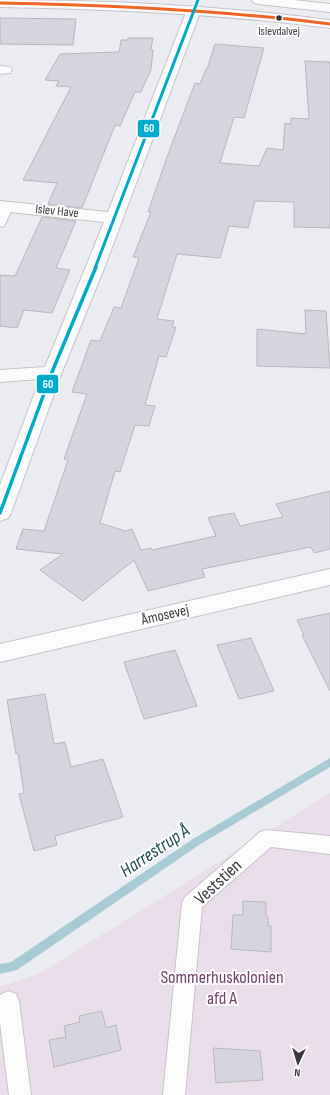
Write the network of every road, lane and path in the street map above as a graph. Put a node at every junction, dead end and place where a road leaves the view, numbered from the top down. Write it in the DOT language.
graph roads {
  1 [pos="259,0"];
  2 [pos="0,3"];
  3 [pos="196,5"];
  4 [pos="330,8"];
  5 [pos="330,24"];
  6 [pos="4,206"];
  7 [pos="114,218"];
  8 [pos="0,223"];
  9 [pos="52,372"];
  10 [pos="0,376"];
  11 [pos="0,513"];
  12 [pos="330,577"];
  13 [pos="0,653"];
  14 [pos="330,845"];
  15 [pos="8,1001"];
  16 [pos="20,1095"];
  17 [pos="174,1095"];
  1 -- 4 [label="street"];
  2 -- 3 [label="street"];
  3 -- 5 [label="street"];
  3 -- 7 [label="street"];
  6 -- 7 [label="street, Islev Have"];
  6 -- 8 [label="lane"];
  7 -- 9 [label="street"];
  9 -- 10 [label="street"];
  9 -- 11 [label="street"];
  12 -- 13 [label="street, Åmosevej"];
  14 -- 17 [label="lane, Veststien"];
  15 -- 16 [label="lane"];
}
